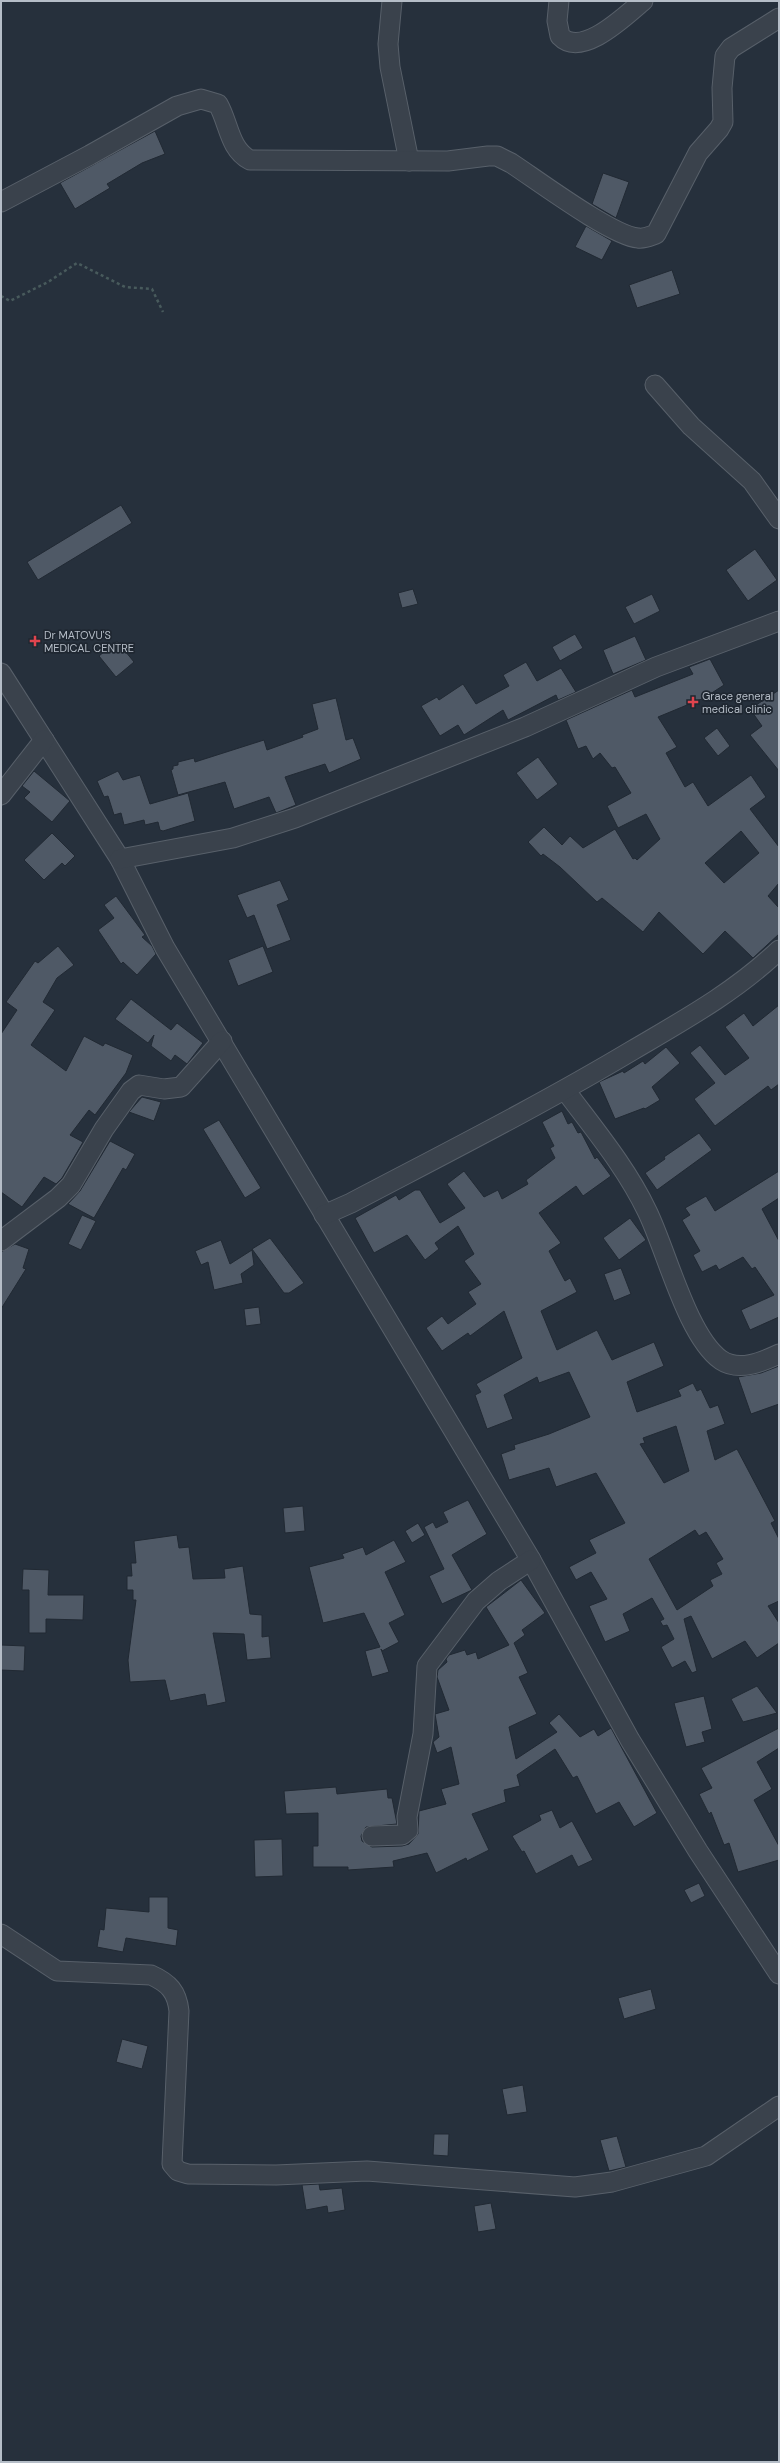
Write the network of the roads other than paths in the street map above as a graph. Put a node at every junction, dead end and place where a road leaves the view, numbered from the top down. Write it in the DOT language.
graph roads {
  1 [pos="392,1"];
  2 [pos="559,1"];
  3 [pos="642,1"];
  4 [pos="779,18"];
  5 [pos="409,161"];
  6 [pos="1,202"];
  7 [pos="655,385"];
  8 [pos="779,519"];
  9 [pos="779,621"];
  10 [pos="1,673"];
  11 [pos="44,740"];
  12 [pos="1,795"];
  13 [pos="120,859"];
  14 [pos="779,950"];
  15 [pos="222,1041"];
  16 [pos="565,1090"];
  17 [pos="324,1215"];
  18 [pos="1,1241"];
  19 [pos="779,1354"];
  20 [pos="531,1560"];
  21 [pos="372,1836"];
  22 [pos="1,1934"];
  23 [pos="779,1974"];
  24 [pos="779,2106"];
  1 -- 5 [label="street"];
  2 -- 3 [label="street"];
  4 -- 5 [label="street"];
  5 -- 6 [label="street"];
  7 -- 8 [label="street"];
  9 -- 13 [label="street"];
  10 -- 11 [label="street"];
  11 -- 12 [label="street"];
  11 -- 13 [label="street"];
  13 -- 15 [label="street"];
  14 -- 16 [label="street"];
  15 -- 17 [label="street"];
  15 -- 18 [label="street"];
  16 -- 17 [label="street"];
  16 -- 19 [label="street"];
  17 -- 20 [label="street"];
  20 -- 21 [label="street"];
  20 -- 23 [label="street"];
  22 -- 24 [label="street"];
}
